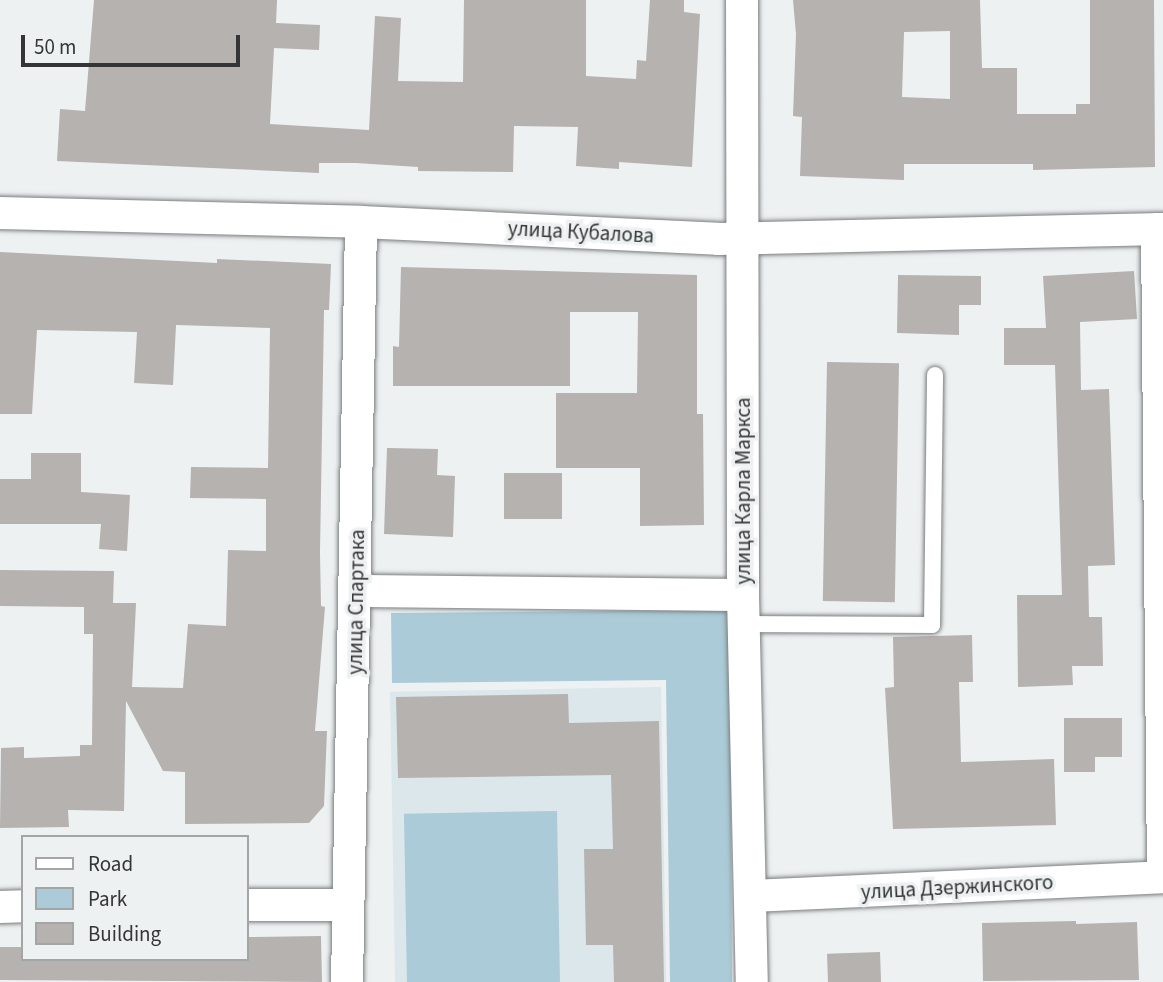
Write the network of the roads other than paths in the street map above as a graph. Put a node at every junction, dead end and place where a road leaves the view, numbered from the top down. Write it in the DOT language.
graph roads {
  1 [pos="742,0"];
  2 [pos="0,213"];
  3 [pos="361,222"];
  4 [pos="1160,229"];
  5 [pos="742,238"];
  6 [pos="935,375"];
  7 [pos="357,591"];
  8 [pos="745,610"];
  9 [pos="1163,874"];
  10 [pos="751,895"];
  11 [pos="248,905"];
  12 [pos="347,905"];
  13 [pos="0,906"];
  14 [pos="21,906"];
  15 [pos="347,982"];
  16 [pos="752,982"];
  1 -- 5 [label="street, улица Карла Маркса"];
  2 -- 3 [label="street, улица Кубалова"];
  3 -- 5 [label="street, улица Кубалова"];
  3 -- 7 [label="street, улица Спартака"];
  4 -- 5 [label="street, улица Кубалова"];
  4 -- 9 [label="street"];
  5 -- 8 [label="street, улица Карла Маркса"];
  6 -- 8 [label="lane"];
  7 -- 8 [label="street"];
  7 -- 12 [label="street, улица Спартака"];
  8 -- 10 [label="street, улица Карла Маркса"];
  9 -- 10 [label="street, улица Дзержинского"];
  10 -- 16 [label="street, улица Карла Маркса"];
  11 -- 12 [label="street"];
  12 -- 15 [label="street, улица Спартака"];
  13 -- 14 [label="street"];
}
